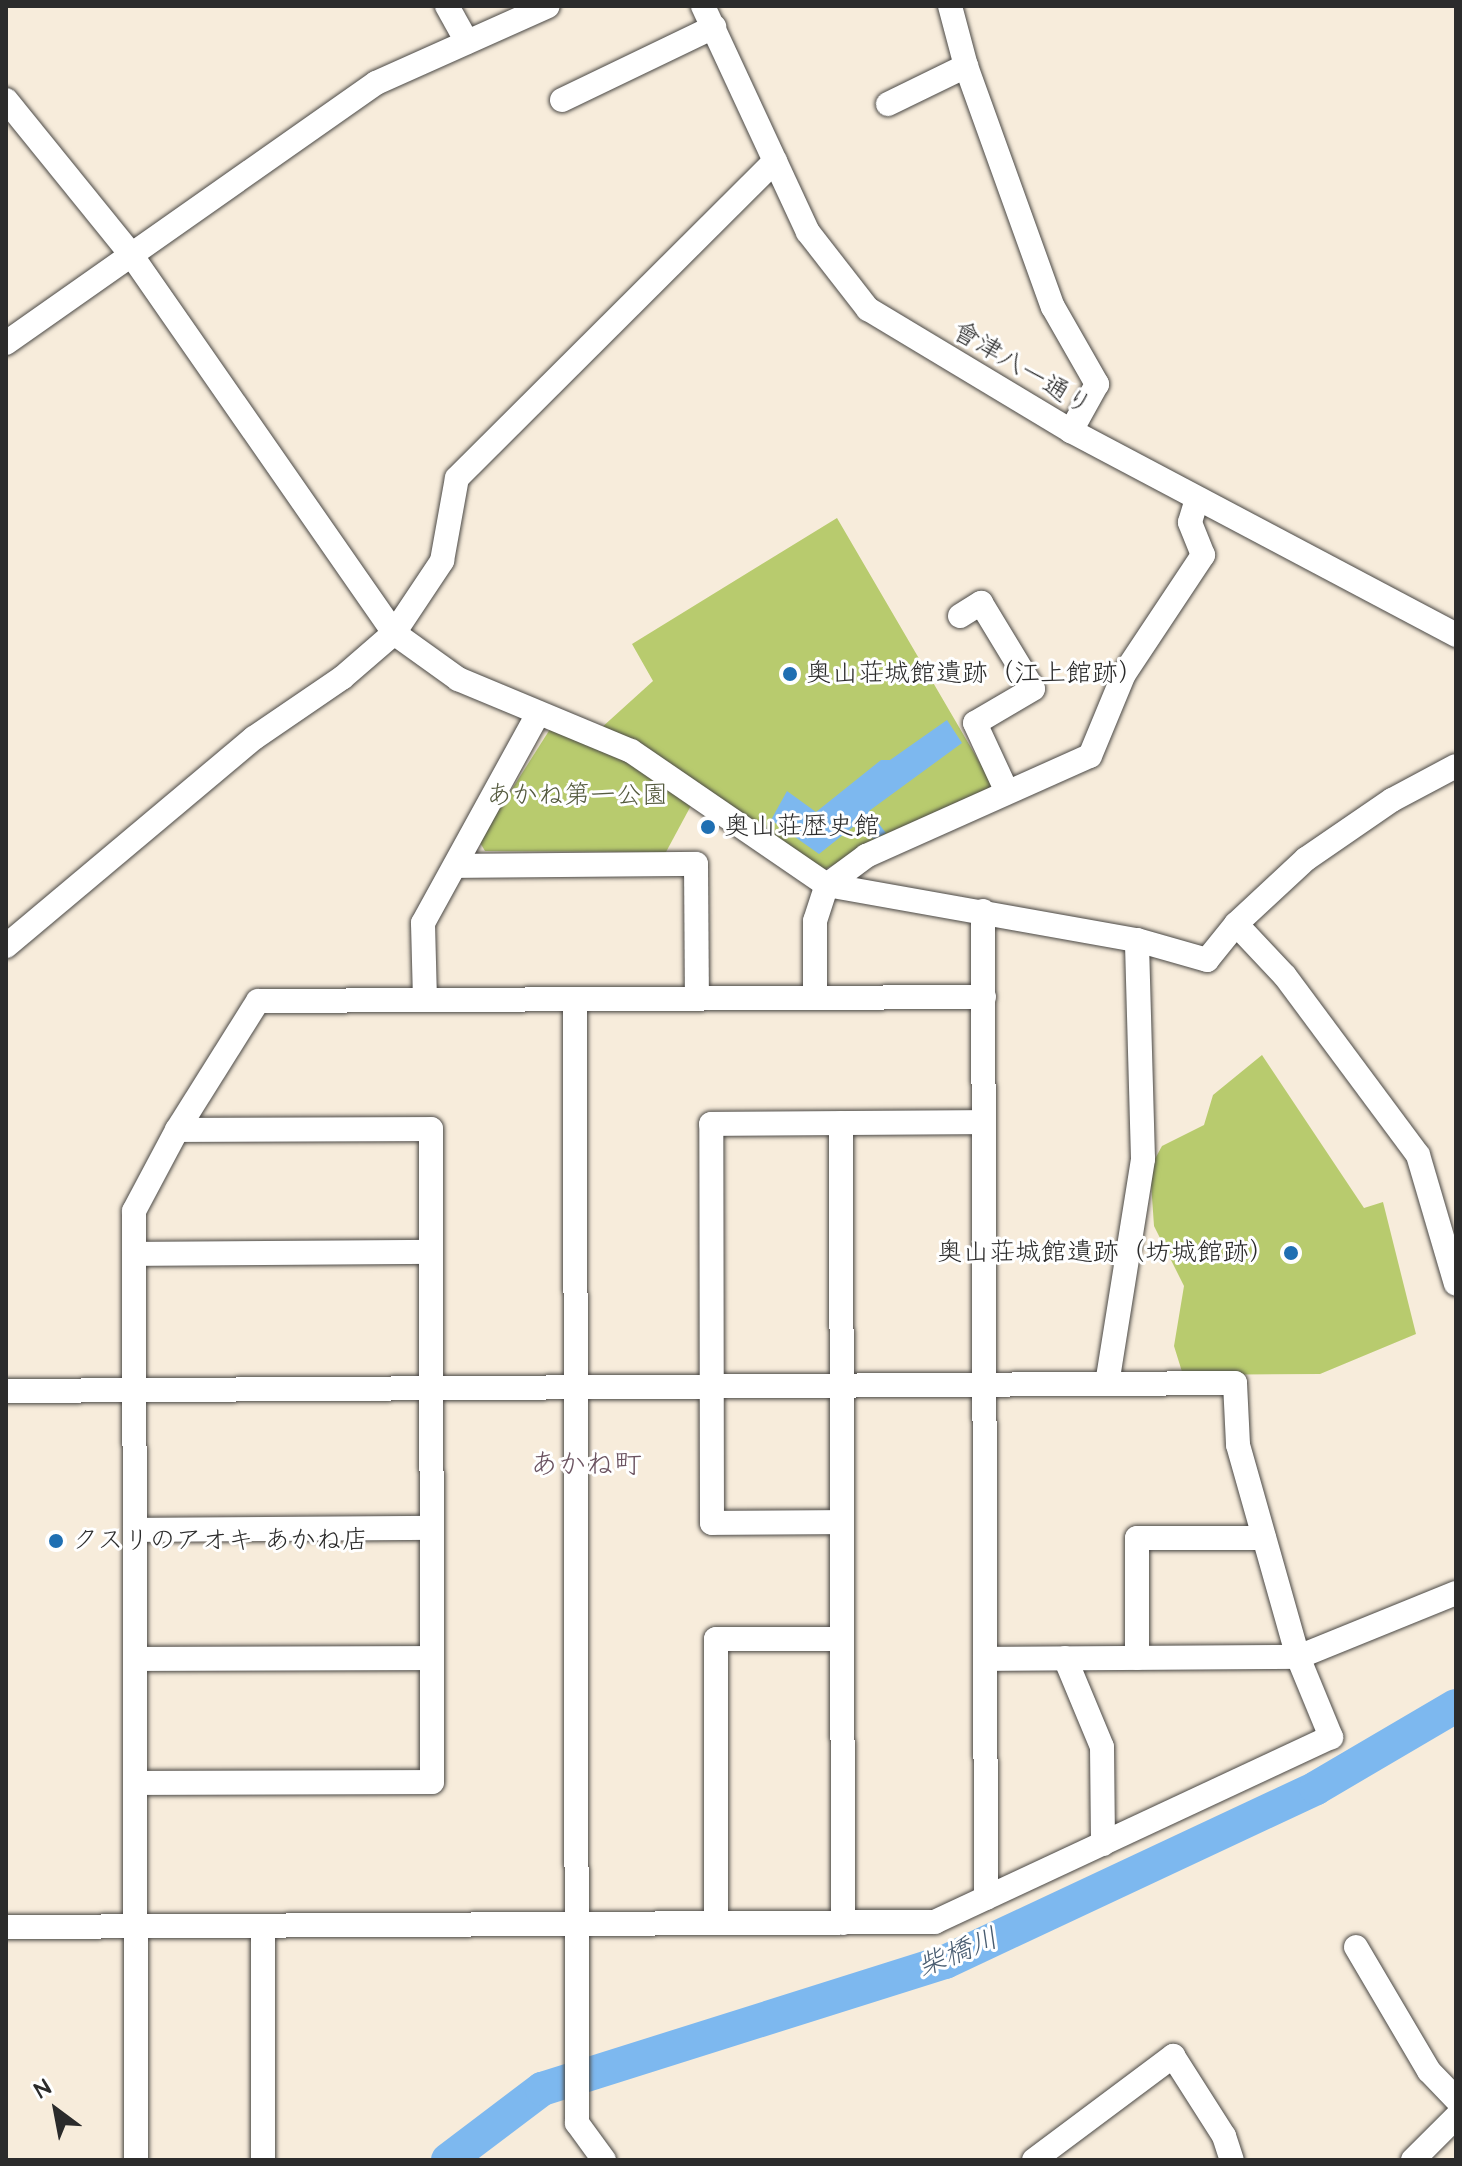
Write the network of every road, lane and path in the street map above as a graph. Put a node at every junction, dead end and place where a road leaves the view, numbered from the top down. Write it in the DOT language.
graph roads {
  1 [pos="447,6"];
  2 [pos="548,6"];
  3 [pos="950,6"];
  4 [pos="708,17"];
  5 [pos="467,42"];
  6 [pos="966,66"];
  7 [pos="6,100"];
  8 [pos="562,100"];
  9 [pos="888,104"];
  10 [pos="775,161"];
  11 [pos="130,253"];
  12 [pos="6,343"];
  13 [pos="1071,431"];
  14 [pos="1197,499"];
  15 [pos="960,616"];
  16 [pos="394,633"];
  17 [pos="1456,635"];
  18 [pos="538,714"];
  19 [pos="1456,766"];
  20 [pos="1007,792"];
  21 [pos="457,866"];
  22 [pos="827,885"];
  23 [pos="983,911"];
  24 [pos="1236,924"];
  25 [pos="1137,940"];
  26 [pos="6,946"];
  27 [pos="984,997"];
  28 [pos="815,998"];
  29 [pos="575,999"];
  30 [pos="697,999"];
  31 [pos="425,1000"];
  32 [pos="984,1122"];
  33 [pos="841,1123"];
  34 [pos="177,1130"];
  35 [pos="431,1252"];
  36 [pos="134,1254"];
  37 [pos="1456,1284"];
  38 [pos="1107,1384"];
  39 [pos="842,1385"];
  40 [pos="984,1385"];
  41 [pos="711,1386"];
  42 [pos="576,1387"];
  43 [pos="431,1388"];
  44 [pos="134,1390"];
  45 [pos="6,1391"];
  46 [pos="842,1522"];
  47 [pos="431,1528"];
  48 [pos="135,1530"];
  49 [pos="1264,1538"];
  50 [pos="1456,1593"];
  51 [pos="842,1639"];
  52 [pos="1298,1657"];
  53 [pos="432,1658"];
  54 [pos="1065,1658"];
  55 [pos="1137,1658"];
  56 [pos="135,1659"];
  57 [pos="985,1659"];
  58 [pos="135,1783"];
  59 [pos="1103,1844"];
  60 [pos="986,1898"];
  61 [pos="716,1923"];
  62 [pos="843,1923"];
  63 [pos="577,1924"];
  64 [pos="263,1926"];
  65 [pos="6,1927"];
  66 [pos="136,1927"];
  67 [pos="1356,1947"];
  68 [pos="1456,2099"];
  69 [pos="1456,2117"];
  70 [pos="136,2160"];
  71 [pos="263,2160"];
  72 [pos="604,2160"];
  73 [pos="1034,2160"];
  74 [pos="1232,2160"];
  75 [pos="1413,2160"];
  1 -- 5 [label="street"];
  2 -- 5 [label="street"];
  3 -- 6 [label="street"];
  4 -- 8 [label="street"];
  4 -- 10 [label="street, 會津八一通り"];
  5 -- 11 [label="street"];
  6 -- 9 [label="street"];
  6 -- 13 [label="street"];
  7 -- 11 [label="street"];
  10 -- 13 [label="street, 會津八一通り"];
  10 -- 16 [label="street"];
  11 -- 12 [label="street"];
  11 -- 16 [label="street"];
  13 -- 14 [label="street, 會津八一通り"];
  14 -- 17 [label="street, 會津八一通り"];
  14 -- 20 [label="street"];
  15 -- 20 [label="street"];
  16 -- 18 [label="street"];
  16 -- 26 [label="street"];
  18 -- 21 [label="street"];
  18 -- 22 [label="street"];
  19 -- 24 [label="street"];
  20 -- 22 [label="street"];
  21 -- 30 [label="street"];
  21 -- 31 [label="street"];
  22 -- 23 [label="street"];
  22 -- 28 [label="street"];
  23 -- 25 [label="street"];
  23 -- 27 [label="street"];
  24 -- 25 [label="street"];
  24 -- 37 [label="street"];
  25 -- 38 [label="street"];
  27 -- 28 [label="street"];
  27 -- 32 [label="street"];
  28 -- 30 [label="street"];
  29 -- 30 [label="street"];
  29 -- 31 [label="street"];
  29 -- 42 [label="street"];
  31 -- 34 [label="street"];
  32 -- 33 [label="street"];
  32 -- 40 [label="street"];
  33 -- 39 [label="street"];
  33 -- 41 [label="street"];
  34 -- 35 [label="street"];
  34 -- 36 [label="street"];
  35 -- 36 [label="street"];
  35 -- 43 [label="street"];
  36 -- 44 [label="street"];
  38 -- 40 [label="street"];
  38 -- 49 [label="street"];
  39 -- 40 [label="street"];
  39 -- 41 [label="street"];
  39 -- 46 [label="street"];
  40 -- 57 [label="street"];
  41 -- 42 [label="street"];
  41 -- 46 [label="street"];
  42 -- 43 [label="street"];
  42 -- 63 [label="street"];
  43 -- 44 [label="street"];
  43 -- 47 [label="street"];
  44 -- 45 [label="street"];
  44 -- 48 [label="street"];
  46 -- 51 [label="street"];
  47 -- 48 [label="street"];
  47 -- 53 [label="street"];
  48 -- 56 [label="street"];
  49 -- 52 [label="street"];
  49 -- 55 [label="street"];
  50 -- 52 [label="street"];
  51 -- 61 [label="street"];
  51 -- 62 [label="street"];
  52 -- 55 [label="street"];
  52 -- 59 [label="street"];
  53 -- 56 [label="street"];
  53 -- 58 [label="street"];
  54 -- 55 [label="street"];
  54 -- 57 [label="street"];
  54 -- 59 [label="street"];
  56 -- 58 [label="street"];
  57 -- 60 [label="street"];
  58 -- 66 [label="street"];
  59 -- 60 [label="street"];
  60 -- 62 [label="street"];
  61 -- 62 [label="street"];
  61 -- 63 [label="street"];
  63 -- 64 [label="street"];
  63 -- 72 [label="street"];
  64 -- 66 [label="street"];
  64 -- 71 [label="street"];
  65 -- 66 [label="street"];
  66 -- 70 [label="street"];
  67 -- 68 [label="street"];
  69 -- 75 [label="street"];
  73 -- 74 [label="street"];
}
